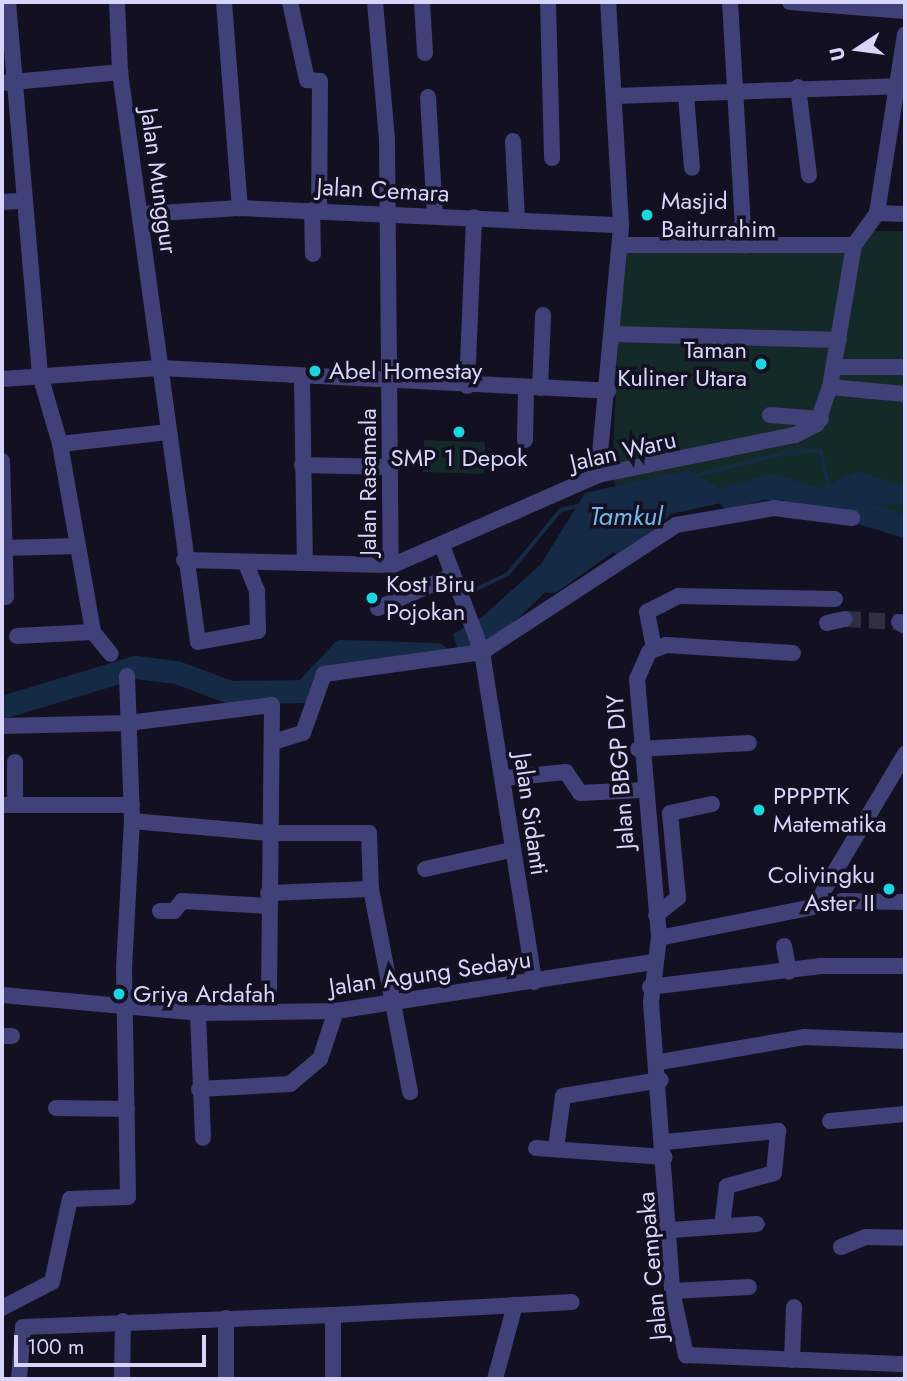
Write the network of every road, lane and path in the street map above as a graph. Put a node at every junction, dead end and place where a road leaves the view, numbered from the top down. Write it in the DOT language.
graph roads {
  1 [pos="8,2"];
  2 [pos="117,2"];
  3 [pos="224,2"];
  4 [pos="290,2"];
  5 [pos="375,2"];
  6 [pos="422,2"];
  7 [pos="548,2"];
  8 [pos="608,2"];
  9 [pos="730,2"];
  10 [pos="790,2"];
  11 [pos="905,11"];
  12 [pos="905,34"];
  13 [pos="425,53"];
  14 [pos="120,72"];
  15 [pos="8,82"];
  16 [pos="897,86"];
  17 [pos="798,87"];
  18 [pos="733,92"];
  19 [pos="615,96"];
  20 [pos="686,96"];
  21 [pos="428,97"];
  22 [pos="513,141"];
  23 [pos="552,158"];
  24 [pos="692,168"];
  25 [pos="808,175"];
  26 [pos="24,201"];
  27 [pos="2,202"];
  28 [pos="240,208"];
  29 [pos="316,210"];
  30 [pos="877,213"];
  31 [pos="143,214"];
  32 [pos="905,214"];
  33 [pos="387,216"];
  34 [pos="435,216"];
  35 [pos="474,217"];
  36 [pos="517,220"];
  37 [pos="621,225"];
  38 [pos="620,245"];
  39 [pos="854,245"];
  40 [pos="744,246"];
  41 [pos="313,254"];
  42 [pos="543,315"];
  43 [pos="614,334"];
  44 [pos="839,340"];
  45 [pos="834,367"];
  46 [pos="905,367"];
  47 [pos="160,368"];
  48 [pos="40,375"];
  49 [pos="302,378"];
  50 [pos="2,379"];
  51 [pos="391,384"];
  52 [pos="467,386"];
  53 [pos="830,387"];
  54 [pos="533,388"];
  55 [pos="608,391"];
  56 [pos="905,394"];
  57 [pos="770,415"];
  58 [pos="821,419"];
  59 [pos="168,432"];
  60 [pos="525,440"];
  61 [pos="61,444"];
  62 [pos="2,461"];
  63 [pos="302,465"];
  64 [pos="390,467"];
  65 [pos="598,475"];
  66 [pos="852,518"];
  67 [pos="78,546"];
  68 [pos="5,548"];
  69 [pos="443,548"];
  70 [pos="184,560"];
  71 [pos="305,563"];
  72 [pos="246,564"];
  73 [pos="387,565"];
  74 [pos="454,578"];
  75 [pos="6,597"];
  76 [pos="835,600"];
  77 [pos="378,608"];
  78 [pos="845,619"];
  79 [pos="827,623"];
  80 [pos="93,632"];
  81 [pos="17,636"];
  82 [pos="654,648"];
  83 [pos="481,649"];
  84 [pos="793,653"];
  85 [pos="111,654"];
  86 [pos="127,676"];
  87 [pos="128,723"];
  88 [pos="2,726"];
  89 [pos="273,742"];
  90 [pos="749,743"];
  91 [pos="638,750"];
  92 [pos="905,754"];
  93 [pos="15,762"];
  94 [pos="505,778"];
  95 [pos="642,790"];
  96 [pos="712,804"];
  97 [pos="9,805"];
  98 [pos="132,813"];
  99 [pos="270,833"];
  100 [pos="512,850"];
  101 [pos="425,869"];
  102 [pos="371,889"];
  103 [pos="268,899"];
  104 [pos="905,902"];
  105 [pos="815,905"];
  106 [pos="160,911"];
  107 [pos="656,915"];
  108 [pos="785,946"];
  109 [pos="657,951"];
  110 [pos="905,966"];
  111 [pos="789,972"];
  112 [pos="534,982"];
  113 [pos="650,987"];
  114 [pos="2,995"];
  115 [pos="127,1005"];
  116 [pos="394,1005"];
  117 [pos="336,1011"];
  118 [pos="270,1012"];
  119 [pos="198,1013"];
  120 [pos="905,1041"];
  121 [pos="660,1062"];
  122 [pos="661,1080"];
  123 [pos="199,1089"];
  124 [pos="410,1092"];
  125 [pos="56,1108"];
  126 [pos="127,1109"];
  127 [pos="905,1114"];
  128 [pos="830,1121"];
  129 [pos="203,1138"];
  130 [pos="536,1147"];
  131 [pos="556,1148"];
  132 [pos="665,1149"];
  133 [pos="757,1224"];
  134 [pos="722,1226"];
  135 [pos="671,1230"];
  136 [pos="905,1238"];
  137 [pos="841,1247"];
  138 [pos="748,1287"];
  139 [pos="672,1291"];
  140 [pos="572,1302"];
  141 [pos="515,1305"];
  142 [pos="794,1307"];
  143 [pos="2,1308"];
  144 [pos="333,1315"];
  145 [pos="226,1318"];
  146 [pos="123,1321"];
  147 [pos="792,1360"];
  148 [pos="905,1364"];
  149 [pos="19,1379"];
  150 [pos="122,1379"];
  151 [pos="226,1379"];
  152 [pos="333,1379"];
  153 [pos="495,1379"];
  1 -- 15 [label="street"];
  2 -- 14 [label="street, Jalan Munggur"];
  3 -- 28 [label="street"];
  4 -- 29 [label="street"];
  5 -- 33 [label="street, Jalan Rasamala"];
  6 -- 13 [label="street"];
  7 -- 23 [label="street"];
  8 -- 19 [label="street"];
  9 -- 18 [label="street"];
  10 -- 11 [label="street"];
  12 -- 16 [label="street"];
  14 -- 15 [label="street"];
  14 -- 31 [label="street, Jalan Munggur"];
  15 -- 26 [label="street"];
  16 -- 17 [label="street"];
  16 -- 30 [label="street"];
  17 -- 18 [label="street"];
  17 -- 25 [label="street"];
  18 -- 20 [label="street"];
  18 -- 40 [label="street"];
  19 -- 20 [label="street"];
  19 -- 37 [label="street"];
  20 -- 24 [label="street"];
  21 -- 34 [label="street"];
  22 -- 36 [label="street"];
  26 -- 27 [label="street"];
  26 -- 48 [label="street"];
  28 -- 29 [label="street, Jalan Cemara"];
  28 -- 31 [label="street, Jalan Cemara"];
  29 -- 33 [label="street, Jalan Cemara"];
  29 -- 41 [label="street"];
  30 -- 32 [label="street"];
  30 -- 39 [label="street"];
  31 -- 47 [label="street, Jalan Munggur"];
  33 -- 34 [label="street, Jalan Cemara"];
  33 -- 51 [label="street, Jalan Rasamala"];
  34 -- 35 [label="street, Jalan Cemara"];
  35 -- 36 [label="street, Jalan Cemara"];
  35 -- 52 [label="street"];
  36 -- 37 [label="street, Jalan Cemara"];
  37 -- 38 [label="street"];
  38 -- 40 [label="street"];
  38 -- 43 [label="street"];
  39 -- 40 [label="street"];
  39 -- 44 [label="street"];
  42 -- 54 [label="street"];
  43 -- 44 [label="street"];
  43 -- 55 [label="street"];
  44 -- 45 [label="street"];
  45 -- 46 [label="street"];
  45 -- 53 [label="street"];
  47 -- 48 [label="street"];
  47 -- 49 [label="street"];
  47 -- 59 [label="street"];
  48 -- 50 [label="street"];
  48 -- 61 [label="street"];
  49 -- 51 [label="street"];
  49 -- 63 [label="street"];
  51 -- 52 [label="street"];
  51 -- 64 [label="street, Jalan Rasamala"];
  52 -- 54 [label="street"];
  53 -- 56 [label="street"];
  53 -- 58 [label="street"];
  54 -- 55 [label="street"];
  54 -- 60 [label="street"];
  55 -- 65 [label="street"];
  57 -- 58 [label="street"];
  58 -- 65 [label="street, Jalan Waru"];
  59 -- 61 [label="street"];
  59 -- 70 [label="street"];
  61 -- 67 [label="street"];
  62 -- 68 [label="street"];
  63 -- 64 [label="street"];
  63 -- 71 [label="street"];
  64 -- 73 [label="street, Jalan Rasamala"];
  65 -- 69 [label="street, Jalan Waru"];
  66 -- 83 [label="street"];
  67 -- 68 [label="street"];
  67 -- 80 [label="street"];
  68 -- 75 [label="street"];
  69 -- 73 [label="street, Jalan Rasamala"];
  69 -- 74 [label="street"];
  70 -- 72 [label="street"];
  70 -- 72 [label="street"];
  71 -- 72 [label="street"];
  71 -- 73 [label="street"];
  74 -- 77 [label="street"];
  74 -- 83 [label="street, Jalan Sidanti"];
  76 -- 82 [label="street"];
  78 -- 79 [label="street"];
  80 -- 81 [label="street"];
  80 -- 85 [label="street"];
  82 -- 84 [label="street"];
  82 -- 91 [label="street, Jalan BBGP DIY"];
  83 -- 89 [label="street"];
  83 -- 94 [label="street, Jalan Sidanti"];
  86 -- 87 [label="street"];
  87 -- 88 [label="street"];
  87 -- 89 [label="street"];
  87 -- 98 [label="street"];
  89 -- 99 [label="street"];
  90 -- 91 [label="street"];
  91 -- 95 [label="street, Jalan BBGP DIY"];
  92 -- 105 [label="street"];
  93 -- 97 [label="street"];
  94 -- 95 [label="street"];
  94 -- 100 [label="street, Jalan Sidanti"];
  95 -- 107 [label="street, Jalan BBGP DIY"];
  96 -- 107 [label="street"];
  97 -- 98 [label="street"];
  98 -- 99 [label="street"];
  98 -- 115 [label="street"];
  99 -- 102 [label="street"];
  99 -- 103 [label="street"];
  100 -- 101 [label="street"];
  100 -- 112 [label="street, Jalan Sidanti"];
  102 -- 103 [label="street"];
  102 -- 116 [label="street"];
  103 -- 106 [label="street"];
  103 -- 118 [label="street"];
  104 -- 105 [label="street, Jalan Agung Sedayu"];
  105 -- 109 [label="street, Jalan Agung Sedayu"];
  107 -- 109 [label="street, Jalan BBGP DIY"];
  108 -- 111 [label="street"];
  109 -- 112 [label="street, Jalan Agung Sedayu"];
  109 -- 113 [label="street, Jalan Cempaka"];
  110 -- 111 [label="street"];
  111 -- 113 [label="street"];
  112 -- 116 [label="street, Jalan Agung Sedayu"];
  113 -- 121 [label="street, Jalan Cempaka"];
  114 -- 115 [label="street, Jalan Agung Sedayu"];
  115 -- 119 [label="street, Jalan Agung Sedayu"];
  115 -- 126 [label="street"];
  116 -- 117 [label="street, Jalan Agung Sedayu"];
  116 -- 124 [label="street"];
  117 -- 118 [label="street, Jalan Agung Sedayu"];
  117 -- 123 [label="street"];
  118 -- 119 [label="street, Jalan Agung Sedayu"];
  119 -- 123 [label="street"];
  120 -- 121 [label="street"];
  121 -- 122 [label="street, Jalan Cempaka"];
  122 -- 131 [label="street"];
  122 -- 132 [label="street, Jalan Cempaka"];
  123 -- 129 [label="street"];
  125 -- 126 [label="street"];
  126 -- 143 [label="street"];
  127 -- 128 [label="street"];
  130 -- 131 [label="street"];
  131 -- 132 [label="street"];
  132 -- 134 [label="street"];
  132 -- 135 [label="street, Jalan Cempaka"];
  133 -- 134 [label="street"];
  134 -- 135 [label="street"];
  135 -- 139 [label="street, Jalan Cempaka"];
  136 -- 137 [label="street"];
  138 -- 139 [label="street"];
  139 -- 147 [label="street, Jalan Cempaka"];
  140 -- 141 [label="street"];
  141 -- 144 [label="street"];
  141 -- 153 [label="street"];
  142 -- 147 [label="street"];
  144 -- 145 [label="street"];
  144 -- 152 [label="street"];
  145 -- 146 [label="street"];
  145 -- 151 [label="street"];
  146 -- 149 [label="street"];
  146 -- 150 [label="street"];
  147 -- 148 [label="street, Jalan Cempaka"];
}
